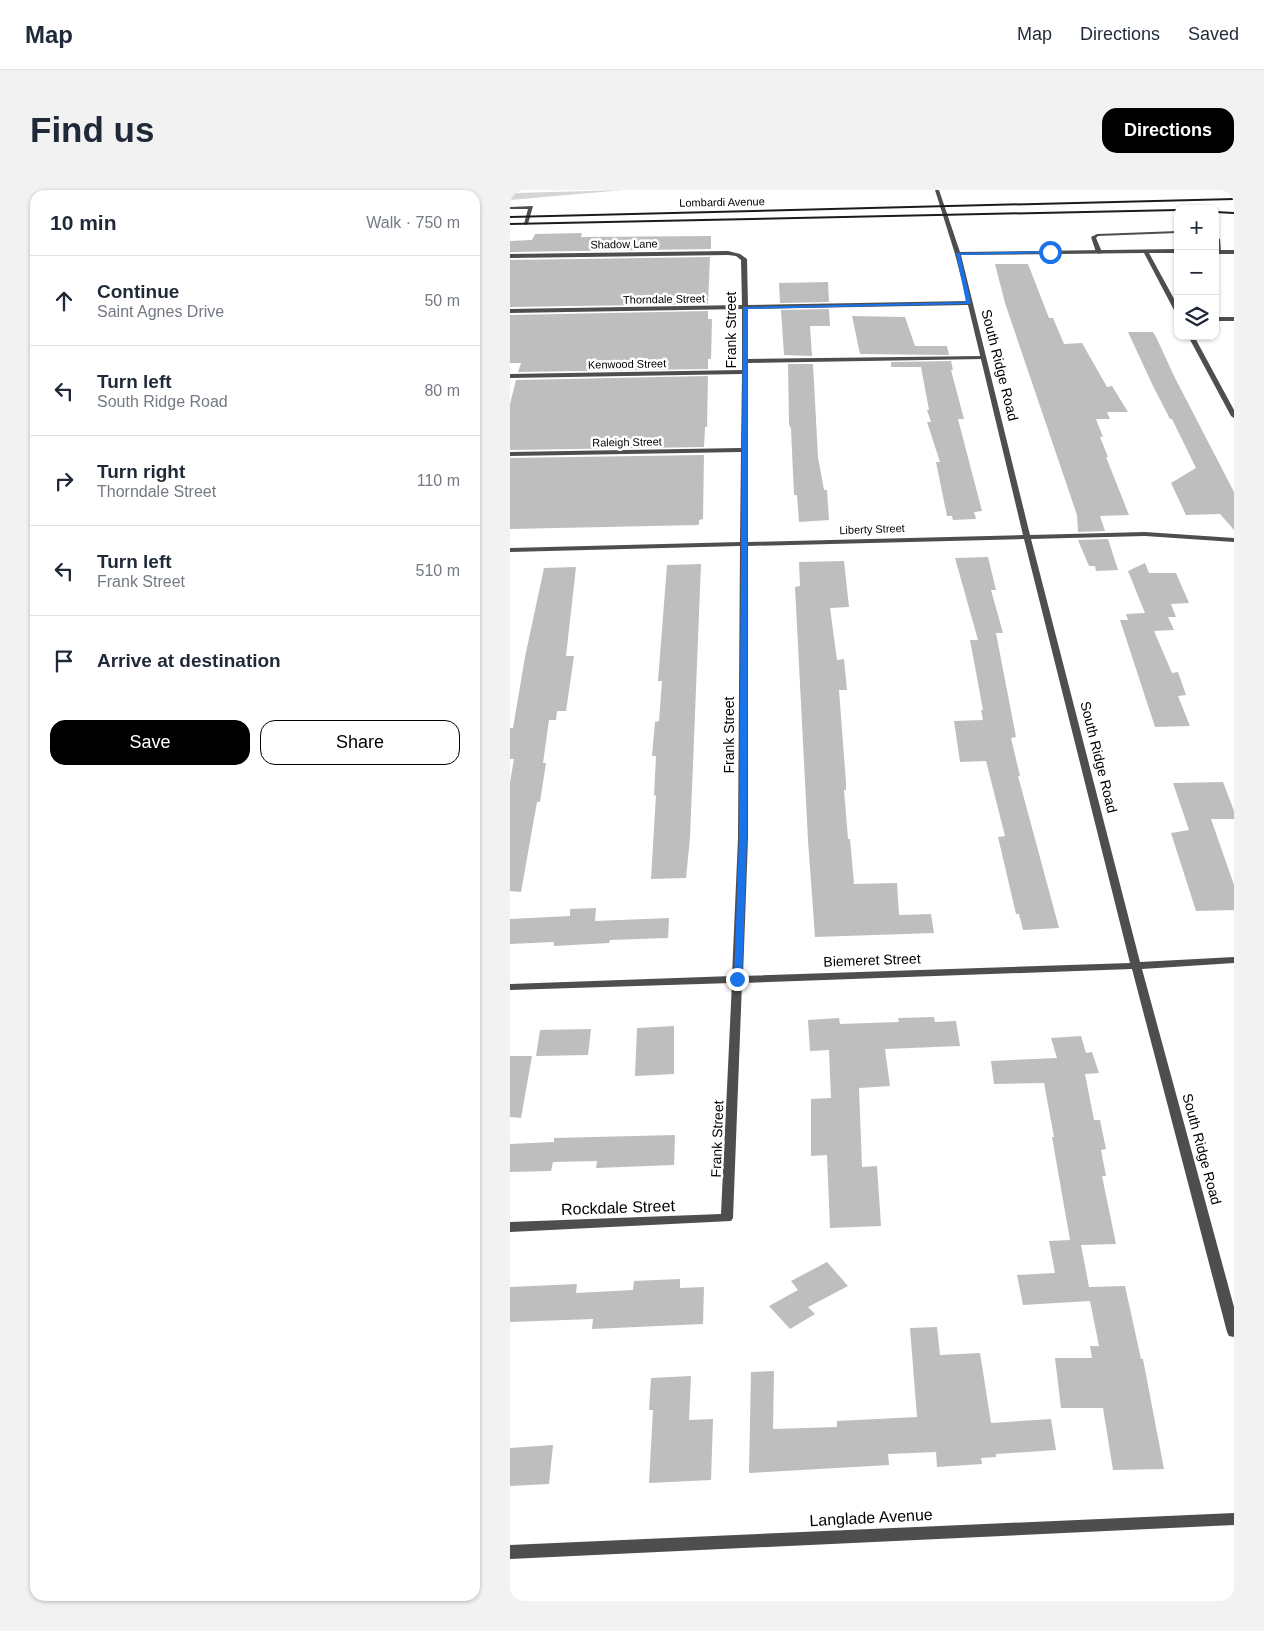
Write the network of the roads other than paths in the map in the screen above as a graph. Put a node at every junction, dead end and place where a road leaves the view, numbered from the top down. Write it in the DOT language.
graph roads {
  1 [pos="937,190"];
  2 [pos="1234,199"];
  3 [pos="942,206"];
  4 [pos="510,208"];
  5 [pos="1174,210"];
  6 [pos="1219,211"];
  7 [pos="1234,211"];
  8 [pos="528,216"];
  9 [pos="945,216"];
  10 [pos="510,217"];
  11 [pos="510,224"];
  12 [pos="526,224"];
  13 [pos="1174,232"];
  14 [pos="1145,251"];
  15 [pos="1174,251"];
  16 [pos="1099,252"];
  17 [pos="1219,252"];
  18 [pos="1234,252"];
  19 [pos="958,254"];
  20 [pos="738,255"];
  21 [pos="510,256"];
  22 [pos="969,303"];
  23 [pos="1174,305"];
  24 [pos="745,307"];
  25 [pos="510,311"];
  26 [pos="1219,319"];
  27 [pos="1234,319"];
  28 [pos="1193,340"];
  29 [pos="982,358"];
  30 [pos="745,361"];
  31 [pos="745,372"];
  32 [pos="510,376"];
  33 [pos="1223,396"];
  34 [pos="1234,396"];
  35 [pos="1234,416"];
  36 [pos="744,450"];
  37 [pos="510,454"];
  38 [pos="1027,536"];
  39 [pos="1234,540"];
  40 [pos="743,544"];
  41 [pos="510,550"];
  42 [pos="1234,960"];
  43 [pos="1136,966"];
  44 [pos="737,979"];
  45 [pos="510,987"];
  46 [pos="727,1218"];
  47 [pos="510,1227"];
  48 [pos="1234,1332"];
  49 [pos="1234,1519"];
  50 [pos="510,1552"];
  1 -- 3 [label="street, South Ridge Road"];
  2 -- 3 [label="main road, Lombardi Avenue"];
  3 -- 8 [label="main road, Lombardi Avenue"];
  3 -- 9 [label="street, South Ridge Road"];
  4 -- 8 [label="street"];
  5 -- 9 [label="main road, Lombardi Avenue"];
  6 -- 7 [label="main road"];
  8 -- 10 [label="main road, Lombardi Avenue"];
  8 -- 12 [label="street"];
  9 -- 12 [label="main road, Lombardi Avenue"];
  9 -- 19 [label="street, South Ridge Road"];
  11 -- 12 [label="main road, Lombardi Avenue"];
  13 -- 16 [label="street"];
  14 -- 15 [label="street"];
  14 -- 16 [label="street"];
  14 -- 23 [label="street"];
  16 -- 19 [label="street"];
  17 -- 18 [label="street"];
  19 -- 22 [label="street, South Ridge Road"];
  20 -- 21 [label="street, Shadow Lane"];
  20 -- 24 [label="street, Frank Street"];
  22 -- 24 [label="street, Thorndale Street"];
  22 -- 29 [label="street, South Ridge Road"];
  24 -- 25 [label="street, Thorndale Street"];
  24 -- 30 [label="street, Frank Street"];
  26 -- 27 [label="street"];
  28 -- 33 [label="street"];
  29 -- 30 [label="street"];
  29 -- 38 [label="street, South Ridge Road"];
  30 -- 31 [label="street, Frank Street"];
  31 -- 32 [label="street, Kenwood Street"];
  31 -- 36 [label="street, Frank Street"];
  33 -- 34 [label="street"];
  33 -- 35 [label="street"];
  36 -- 37 [label="street, Raleigh Street"];
  36 -- 40 [label="street, Frank Street"];
  38 -- 39 [label="street, Liberty Street"];
  38 -- 40 [label="street, Liberty Street"];
  38 -- 43 [label="street, South Ridge Road"];
  40 -- 41 [label="street, Liberty Street"];
  40 -- 44 [label="street, Frank Street"];
  42 -- 43 [label="street, Biemeret Street"];
  43 -- 44 [label="street, Biemeret Street"];
  43 -- 48 [label="street, South Ridge Road"];
  44 -- 45 [label="street, Biemeret Street"];
  44 -- 46 [label="street, Frank Street"];
  46 -- 47 [label="street, Rockdale Street"];
  49 -- 50 [label="street, Langlade Avenue"];
}
